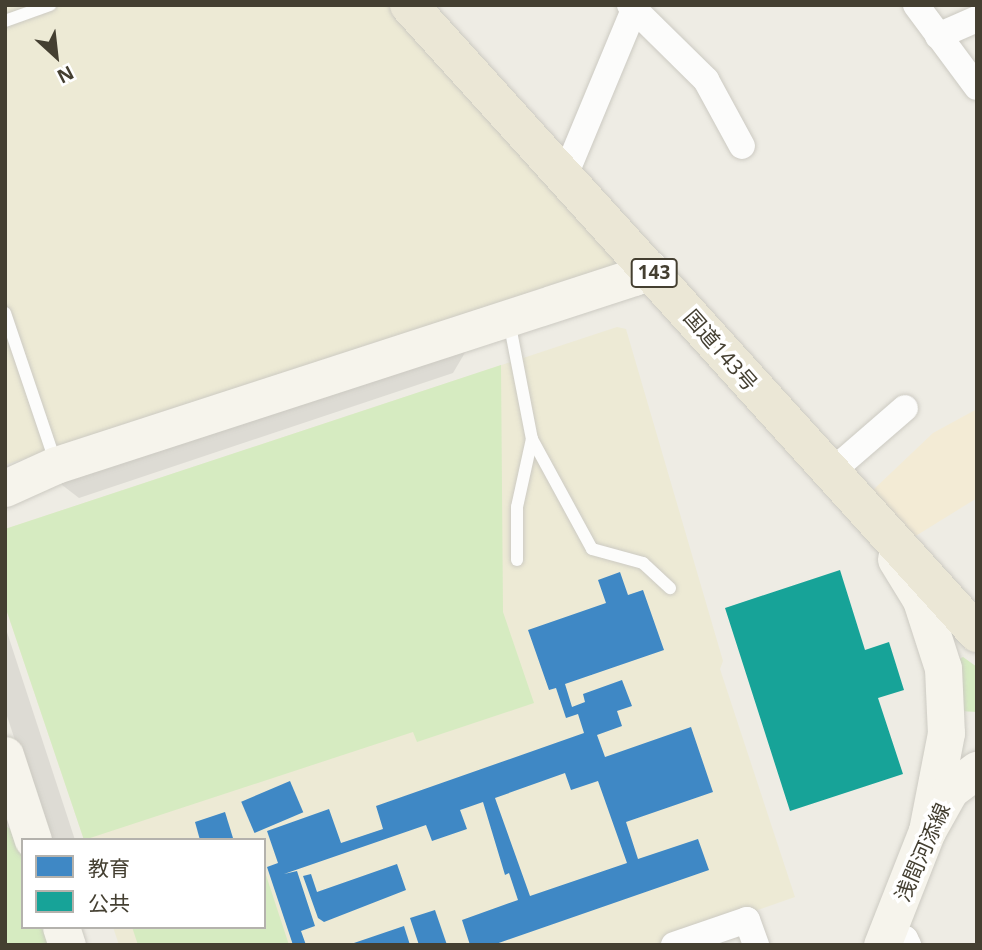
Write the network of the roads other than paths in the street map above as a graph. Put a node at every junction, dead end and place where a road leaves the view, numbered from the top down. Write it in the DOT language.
graph roads {
  1 [pos="50,5"];
  2 [pos="409,5"];
  3 [pos="916,5"];
  4 [pos="634,7"];
  5 [pos="977,19"];
  6 [pos="5,21"];
  7 [pos="938,36"];
  8 [pos="977,88"];
  9 [pos="742,146"];
  10 [pos="566,173"];
  11 [pos="649,268"];
  12 [pos="5,313"];
  13 [pos="508,318"];
  14 [pos="905,408"];
  15 [pos="532,439"];
  16 [pos="57,465"];
  17 [pos="830,473"];
  18 [pos="5,488"];
  19 [pos="894,545"];
  20 [pos="517,560"];
  21 [pos="670,589"];
  22 [pos="977,633"];
  23 [pos="977,770"];
  24 [pos="9,777"];
  25 [pos="927,831"];
  26 [pos="32,838"];
  27 [pos="892,941"];
  28 [pos="674,945"];
  29 [pos="756,945"];
  1 -- 6 [label="lane"];
  2 -- 10 [label="highway, 国道143号 / 143"];
  3 -- 7 [label="street"];
  4 -- 9 [label="street"];
  4 -- 10 [label="street"];
  5 -- 7 [label="street"];
  7 -- 8 [label="street"];
  10 -- 11 [label="highway, 国道143号 / 143"];
  11 -- 13 [label="street"];
  11 -- 17 [label="highway, 国道143号 / 143"];
  12 -- 16 [label="lane"];
  13 -- 15 [label="lane"];
  13 -- 16 [label="street"];
  14 -- 17 [label="street"];
  15 -- 20 [label="lane"];
  15 -- 21 [label="lane"];
  16 -- 18 [label="street"];
  17 -- 19 [label="highway, 国道143号 / 143"];
  19 -- 22 [label="highway, 国道143号 / 143"];
  19 -- 25 [label="street"];
  23 -- 25 [label="street, 浅間河添線"];
  24 -- 26 [label="street"];
  25 -- 27 [label="street, 浅間河添線"];
  28 -- 29 [label="street"];
}
